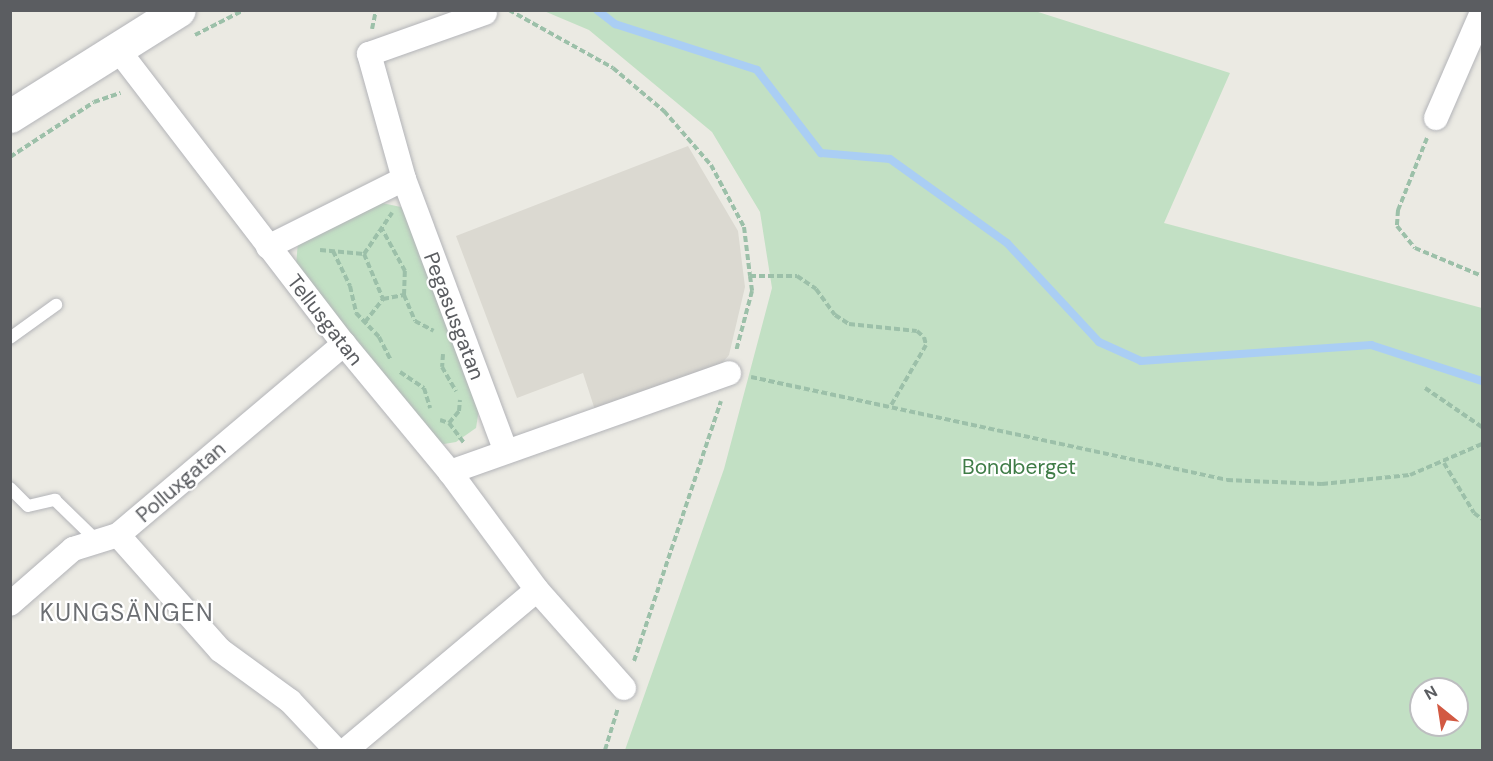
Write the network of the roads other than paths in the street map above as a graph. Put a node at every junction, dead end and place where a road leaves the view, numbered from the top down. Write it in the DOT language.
graph roads {
  1 [pos="1482,12"];
  2 [pos="485,13"];
  3 [pos="186,23"];
  4 [pos="116,47"];
  5 [pos="10,116"];
  6 [pos="1436,118"];
  7 [pos="404,179"];
  8 [pos="268,247"];
  9 [pos="56,305"];
  10 [pos="10,338"];
  11 [pos="344,345"];
  12 [pos="729,373"];
  13 [pos="506,452"];
  14 [pos="450,472"];
  15 [pos="10,488"];
  16 [pos="107,538"];
  17 [pos="537,590"];
  18 [pos="10,604"];
  19 [pos="624,688"];
  20 [pos="336,750"];
  21 [pos="346,750"];
  1 -- 6 [label="street"];
  2 -- 7 [label="street, Pegasusgatan"];
  3 -- 4 [label="street"];
  4 -- 5 [label="street"];
  4 -- 8 [label="street, Tellusgatan"];
  7 -- 8 [label="street"];
  7 -- 13 [label="street, Pegasusgatan"];
  8 -- 11 [label="street, Tellusgatan"];
  9 -- 10 [label="lane"];
  11 -- 14 [label="street, Tellusgatan"];
  11 -- 16 [label="street, Polluxgatan"];
  12 -- 13 [label="street"];
  13 -- 14 [label="street"];
  14 -- 17 [label="street, Tellusgatan"];
  15 -- 16 [label="lane"];
  16 -- 18 [label="street, Polluxgatan"];
  16 -- 20 [label="street"];
  17 -- 19 [label="street, Tellusgatan"];
  17 -- 21 [label="street"];
}
